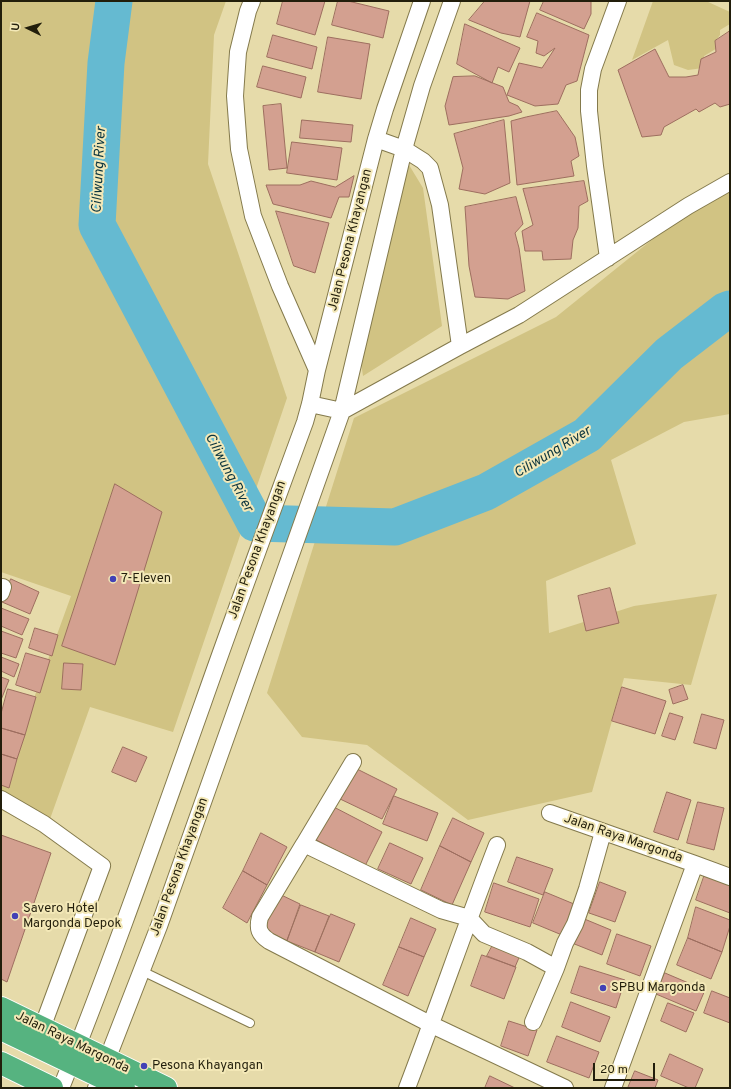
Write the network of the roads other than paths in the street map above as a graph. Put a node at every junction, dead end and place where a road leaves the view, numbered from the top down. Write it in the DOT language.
graph roads {
  1 [pos="252,1"];
  2 [pos="422,1"];
  3 [pos="452,1"];
  4 [pos="618,1"];
  5 [pos="376,139"];
  6 [pos="404,149"];
  7 [pos="730,182"];
  8 [pos="608,258"];
  9 [pos="460,346"];
  10 [pos="317,370"];
  11 [pos="310,404"];
  12 [pos="342,411"];
  13 [pos="353,762"];
  14 [pos="1,799"];
  15 [pos="550,813"];
  16 [pos="603,832"];
  17 [pos="304,844"];
  18 [pos="497,844"];
  19 [pos="695,864"];
  20 [pos="730,877"];
  21 [pos="469,918"];
  22 [pos="556,968"];
  23 [pos="142,971"];
  24 [pos="1,1008"];
  25 [pos="533,1022"];
  26 [pos="250,1024"];
  27 [pos="42,1028"];
  28 [pos="430,1028"];
  29 [pos="1,1029"];
  30 [pos="75,1054"];
  31 [pos="2,1068"];
  32 [pos="101,1075"];
  33 [pos="52,1088"];
  34 [pos="61,1088"];
  35 [pos="124,1088"];
  36 [pos="166,1088"];
  37 [pos="407,1088"];
  38 [pos="565,1088"];
  39 [pos="613,1088"];
  1 -- 10 [label="street"];
  2 -- 5 [label="street, Jalan Pesona Khayangan"];
  3 -- 6 [label="street, Jalan Pesona Khayangan"];
  4 -- 8 [label="street"];
  5 -- 6 [label="street"];
  5 -- 10 [label="street, Jalan Pesona Khayangan"];
  6 -- 9 [label="street"];
  6 -- 12 [label="street, Jalan Pesona Khayangan"];
  7 -- 8 [label="street"];
  8 -- 9 [label="street"];
  9 -- 12 [label="street"];
  10 -- 11 [label="street, Jalan Pesona Khayangan"];
  11 -- 12 [label="street"];
  11 -- 30 [label="street, Jalan Pesona Khayangan"];
  12 -- 23 [label="street, Jalan Pesona Khayangan"];
  13 -- 17 [label="street"];
  14 -- 27 [label="street"];
  15 -- 16 [label="street, Jalan Raya Margonda"];
  16 -- 19 [label="street, Jalan Raya Margonda"];
  16 -- 22 [label="street"];
  17 -- 21 [label="street"];
  17 -- 28 [label="street"];
  18 -- 21 [label="street"];
  19 -- 20 [label="street, Jalan Raya Margonda"];
  19 -- 39 [label="street"];
  21 -- 22 [label="street"];
  21 -- 28 [label="street"];
  22 -- 25 [label="street"];
  23 -- 26 [label="lane"];
  23 -- 32 [label="street, Jalan Pesona Khayangan"];
  24 -- 27 [label="highway, Jalan Raya Margonda"];
  27 -- 30 [label="highway, Jalan Raya Margonda"];
  28 -- 37 [label="street"];
  28 -- 38 [label="street"];
  29 -- 30 [label="highway, Jalan Raya Margonda"];
  30 -- 32 [label="highway, Jalan Raya Margonda"];
  30 -- 34 [label="street, Jalan Pesona Khayangan"];
  31 -- 33 [label="highway"];
  32 -- 35 [label="highway, Jalan Raya Margonda"];
  32 -- 36 [label="highway, Jalan Raya Margonda"];
}
